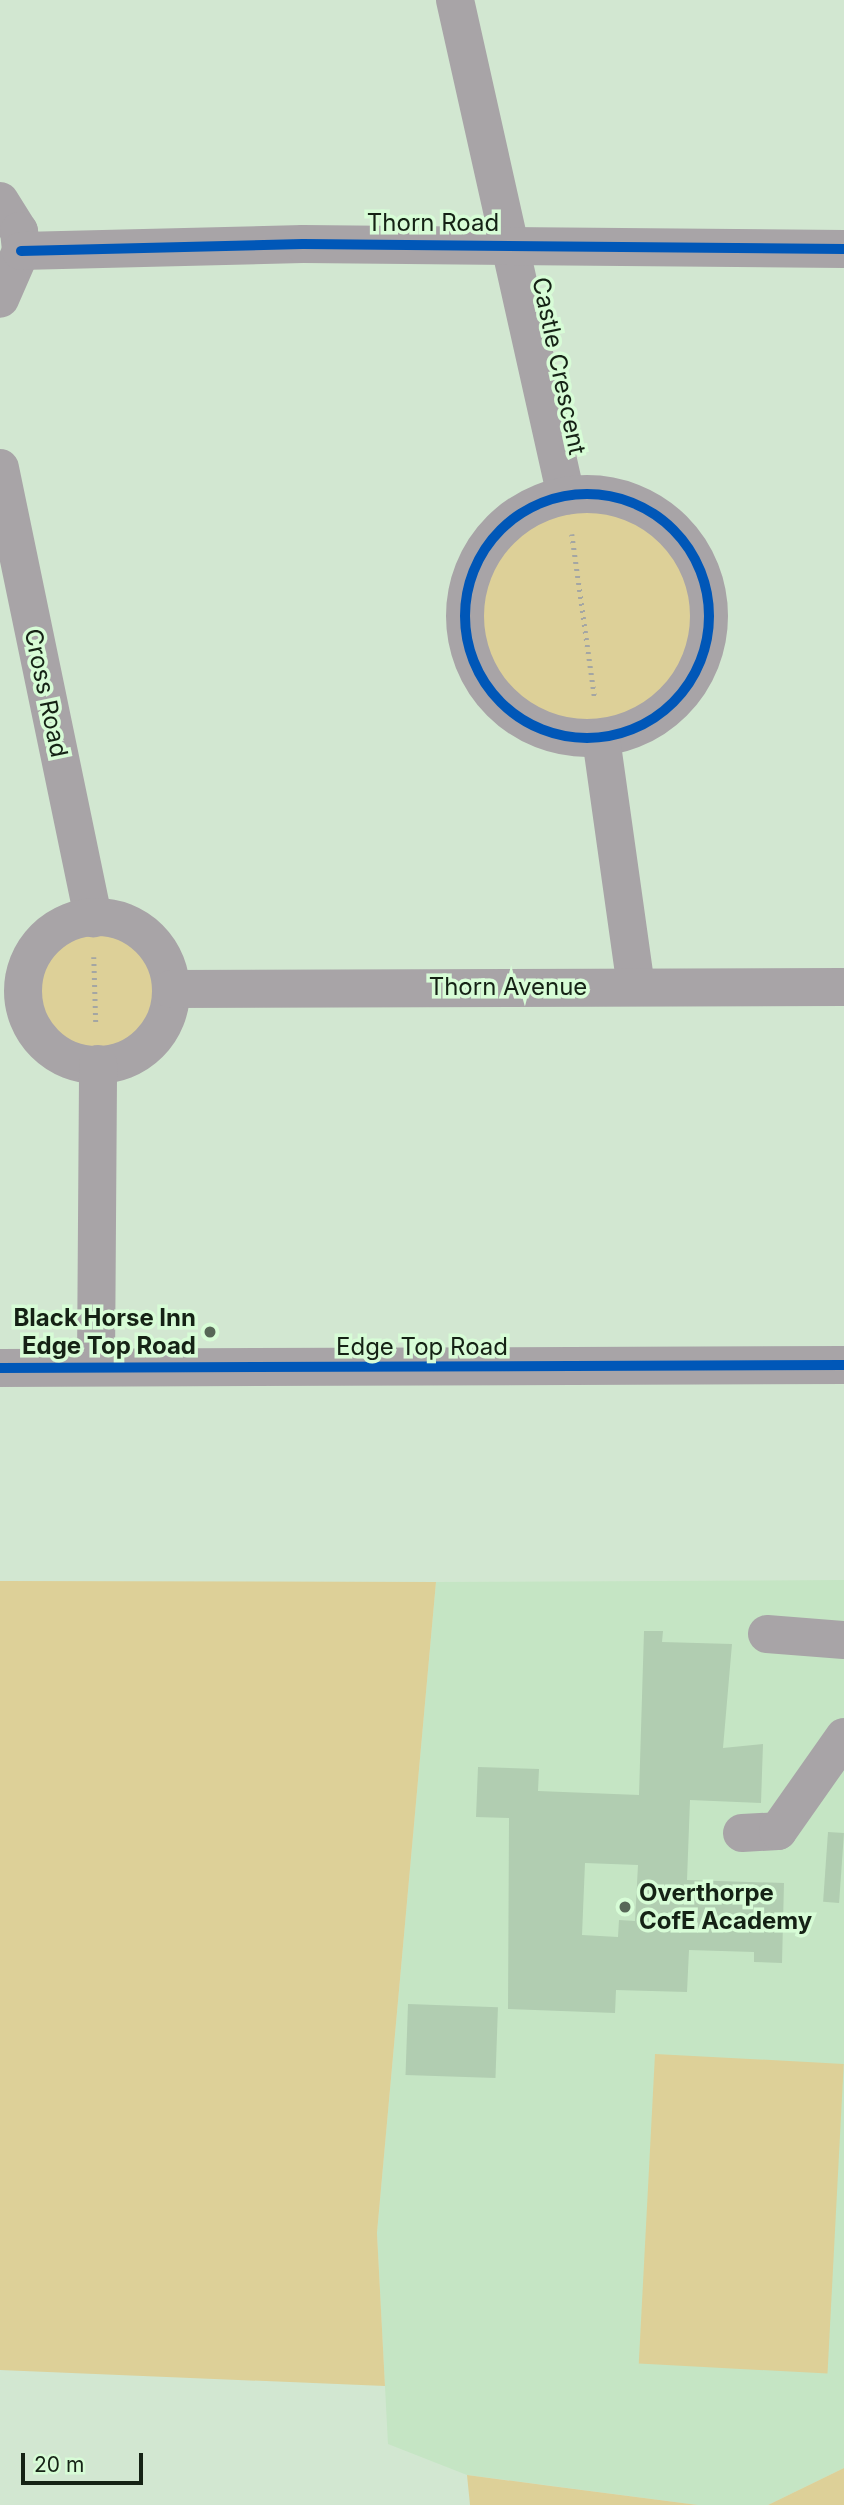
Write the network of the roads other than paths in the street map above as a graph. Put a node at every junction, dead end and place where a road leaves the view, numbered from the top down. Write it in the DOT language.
graph roads {
  1 [pos="454,0"];
  2 [pos="0,201"];
  3 [pos="511,245"];
  4 [pos="844,249"];
  5 [pos="21,251"];
  6 [pos="0,299"];
  7 [pos="0,468"];
  8 [pos="566,496"];
  9 [pos="601,738"];
  10 [pos="93,918"];
  11 [pos="636,987"];
  12 [pos="844,987"];
  13 [pos="171,989"];
  14 [pos="12,993"];
  15 [pos="98,1064"];
  16 [pos="96,1364"];
  17 [pos="844,1364"];
  18 [pos="0,1368"];
  19 [pos="767,1634"];
  20 [pos="844,1640"];
  21 [pos="844,1737"];
  22 [pos="742,1833"];
  1 -- 3 [label="street, Castle Crescent"];
  2 -- 5 [label="street"];
  3 -- 4 [label="street, Thorn Road"];
  3 -- 5 [label="street, Thorn Road"];
  3 -- 8 [label="street, Castle Crescent"];
  5 -- 6 [label="street"];
  7 -- 10 [label="street, Cross Road"];
  8 -- 9 [label="street"];
  8 -- 9 [label="street"];
  9 -- 11 [label="street"];
  10 -- 13 [label="street"];
  10 -- 14 [label="street"];
  11 -- 12 [label="street, Thorn Avenue"];
  11 -- 13 [label="street, Thorn Avenue"];
  13 -- 15 [label="street"];
  14 -- 15 [label="street"];
  15 -- 16 [label="street"];
  16 -- 17 [label="street, Edge Top Road"];
  16 -- 18 [label="street, Edge Top Road"];
  19 -- 20 [label="street"];
  21 -- 22 [label="street"];
}
